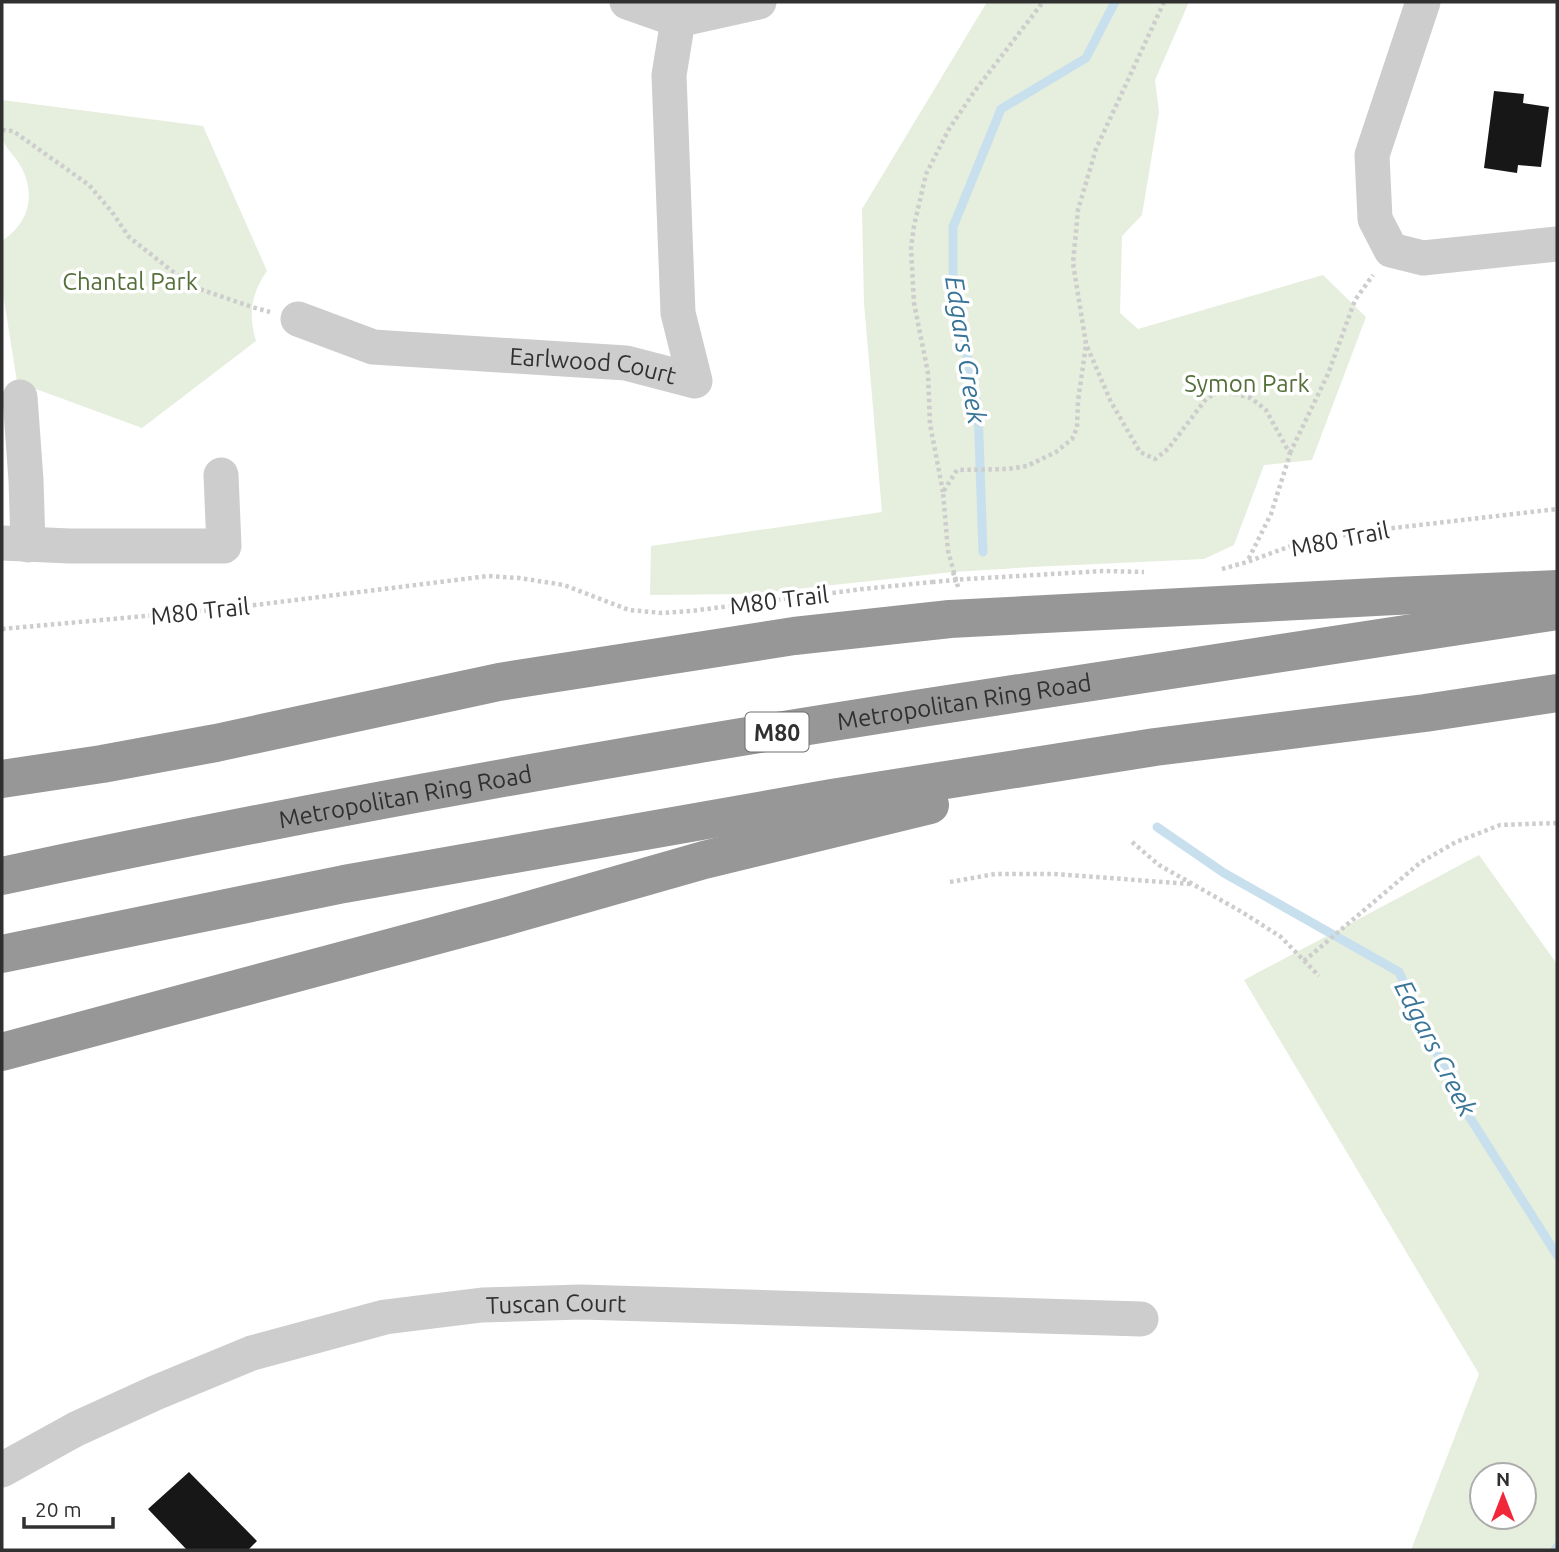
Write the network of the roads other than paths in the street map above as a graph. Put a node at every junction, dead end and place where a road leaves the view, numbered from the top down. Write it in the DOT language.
graph roads {
  1 [pos="627,2"];
  2 [pos="759,2"];
  3 [pos="1423,2"];
  4 [pos="678,20"];
  5 [pos="1557,244"];
  6 [pos="298,319"];
  7 [pos="20,397"];
  8 [pos="221,475"];
  9 [pos="15,544"];
  10 [pos="1557,589"];
  11 [pos="1557,611"];
  12 [pos="1557,693"];
  13 [pos="1155,747"];
  14 [pos="2,779"];
  15 [pos="2,876"];
  16 [pos="2,954"];
  17 [pos="2,1052"];
  18 [pos="1141,1319"];
  19 [pos="2,1471"];
  1 -- 4 [label="street"];
  2 -- 4 [label="street"];
  3 -- 5 [label="street"];
  4 -- 6 [label="street, Earlwood Court"];
  7 -- 9 [label="street"];
  8 -- 9 [label="street"];
  10 -- 14 [label="highway"];
  11 -- 15 [label="highway, Metropolitan Ring Road / M80"];
  12 -- 13 [label="highway"];
  13 -- 16 [label="highway"];
  13 -- 17 [label="highway"];
  18 -- 19 [label="street, Tuscan Court"];
}
